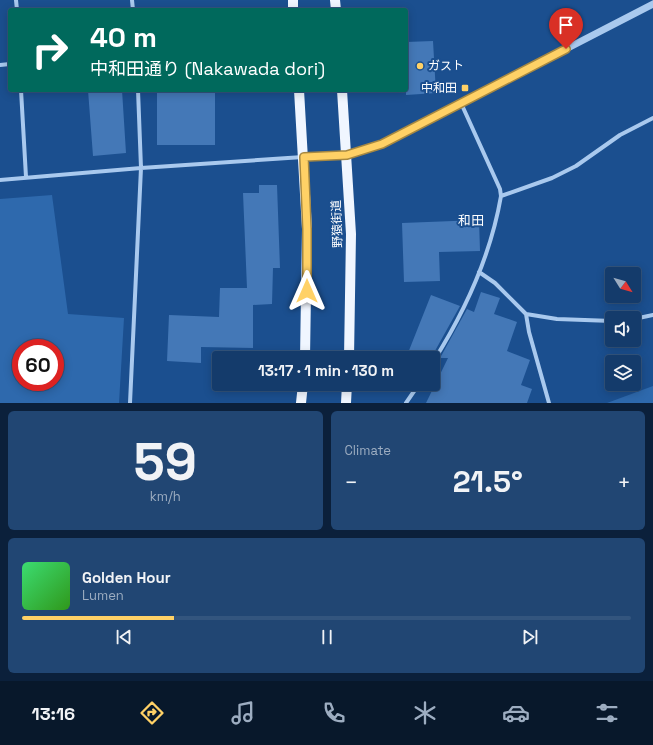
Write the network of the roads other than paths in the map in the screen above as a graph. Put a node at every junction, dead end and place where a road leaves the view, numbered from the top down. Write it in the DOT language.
graph roads {
  1 [pos="653,4"];
  2 [pos="21,92"];
  3 [pos="138,92"];
  4 [pos="299,92"];
  5 [pos="342,92"];
  6 [pos="461,103"];
  7 [pos="653,118"];
  8 [pos="347,155"];
  9 [pos="304,157"];
  10 [pos="141,168"];
  11 [pos="26,177"];
  12 [pos="0,180"];
  13 [pos="501,196"];
  14 [pos="478,272"];
  15 [pos="526,314"];
  16 [pos="653,315"];
  17 [pos="641,318"];
  18 [pos="605,321"];
  19 [pos="305,351"];
  20 [pos="349,351"];
  21 [pos="439,351"];
  22 [pos="302,391"];
  23 [pos="347,391"];
  24 [pos="415,391"];
  25 [pos="130,403"];
  26 [pos="301,403"];
  27 [pos="346,403"];
  28 [pos="406,403"];
  29 [pos="549,403"];
  1 -- 6 [label="street"];
  2 -- 11 [label="street"];
  3 -- 10 [label="street"];
  4 -- 9 [label="main road"];
  5 -- 8 [label="main road, 野猿街道"];
  6 -- 8 [label="street"];
  6 -- 13 [label="street"];
  7 -- 13 [label="street"];
  8 -- 9 [label="street"];
  8 -- 20 [label="main road, 野猿街道"];
  9 -- 10 [label="street"];
  9 -- 19 [label="main road"];
  10 -- 11 [label="street"];
  10 -- 25 [label="street"];
  11 -- 12 [label="street"];
  13 -- 14 [label="street"];
  14 -- 15 [label="street"];
  14 -- 21 [label="street"];
  15 -- 18 [label="street"];
  15 -- 29 [label="street"];
  16 -- 17 [label="street"];
  22 -- 26 [label="main road"];
  23 -- 27 [label="main road"];
  24 -- 28 [label="street"];
}
